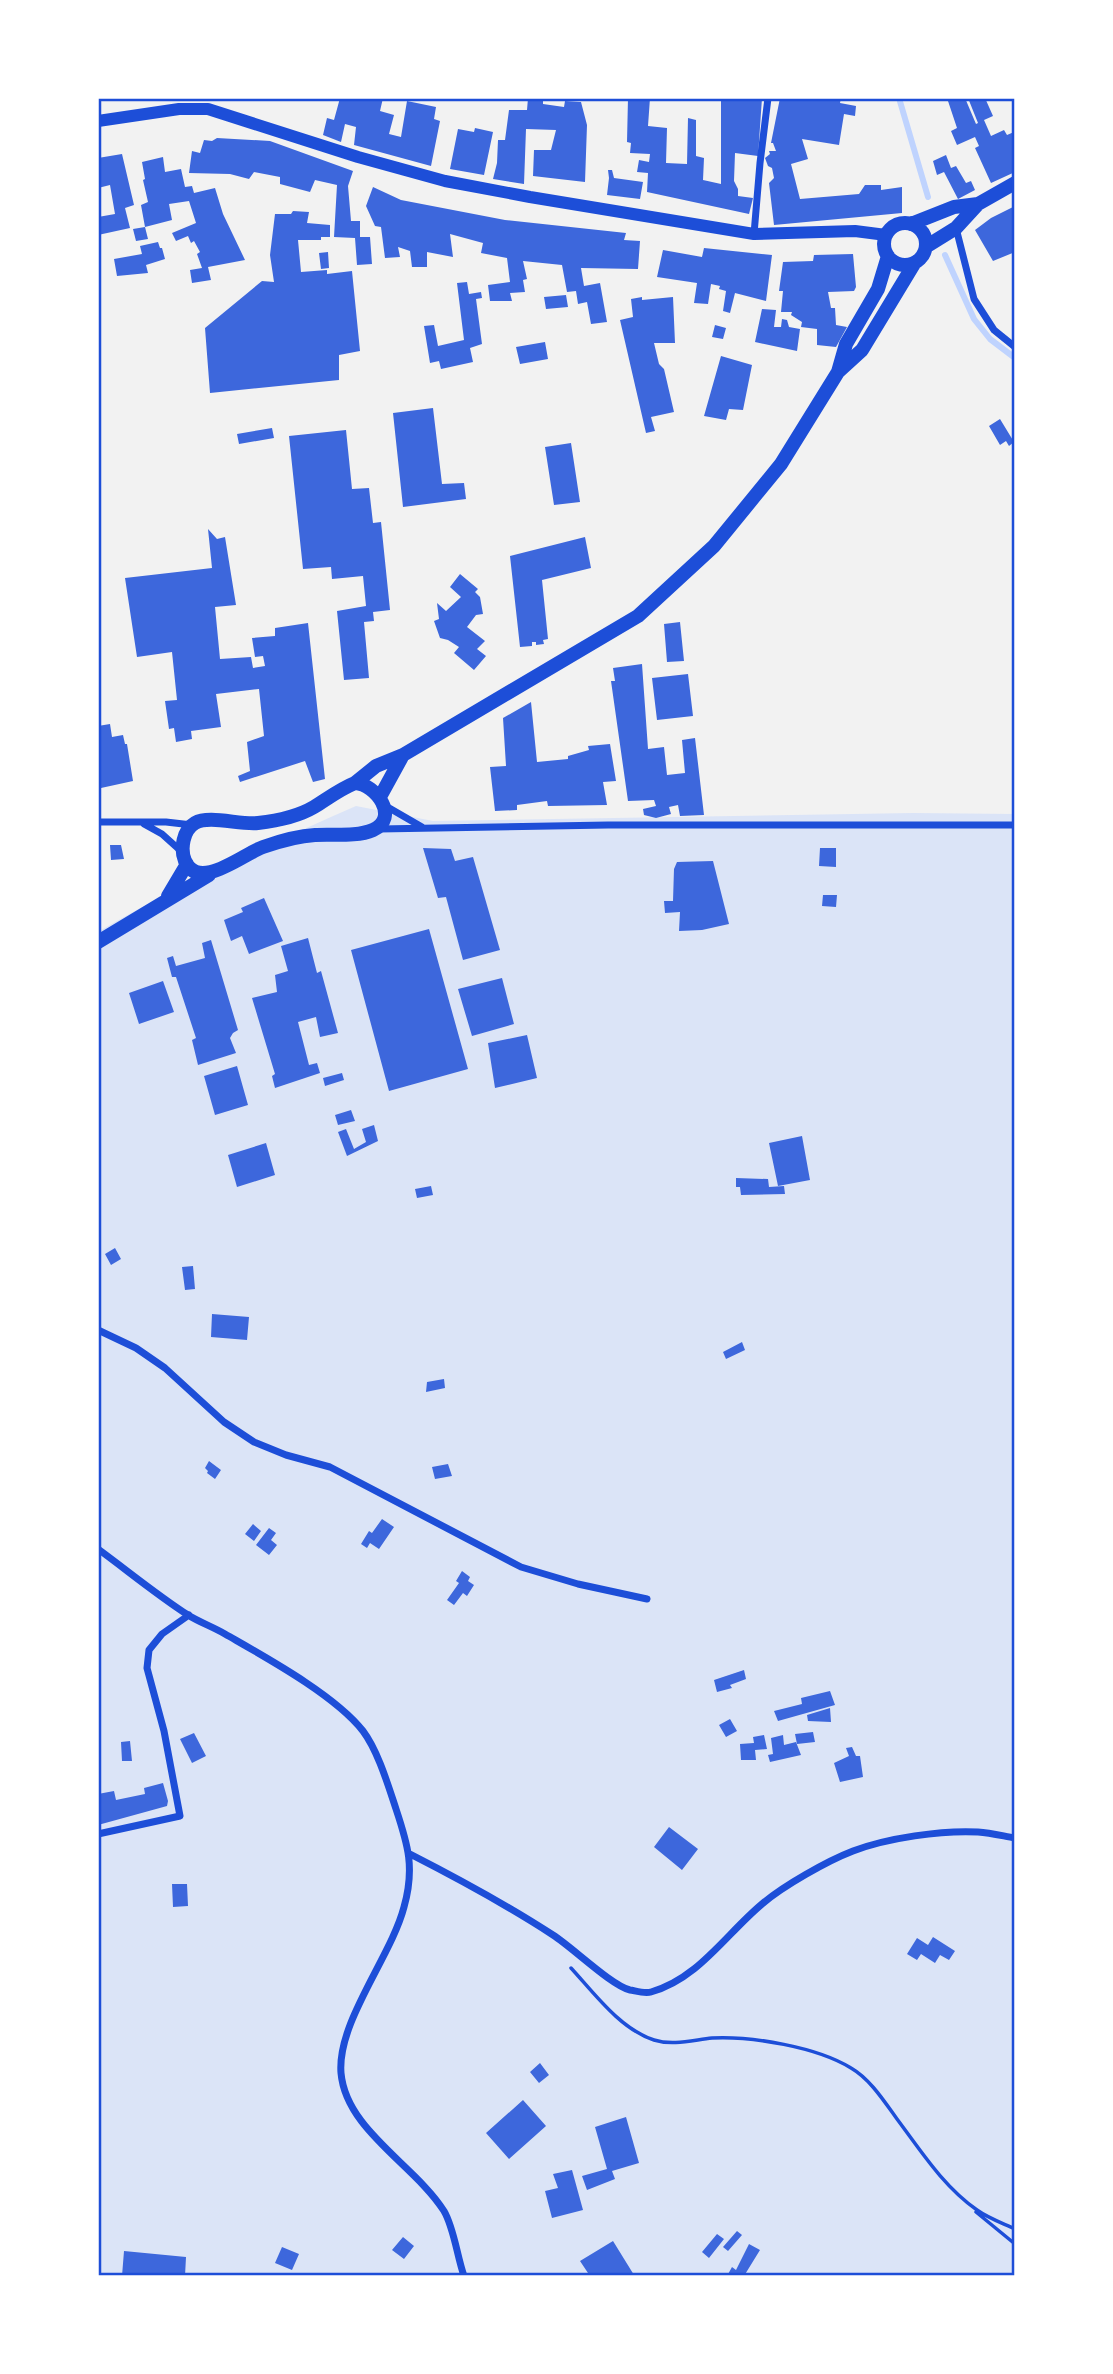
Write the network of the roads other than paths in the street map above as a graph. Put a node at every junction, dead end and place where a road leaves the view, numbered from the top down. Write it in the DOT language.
graph roads {
  1 [pos="768,98"];
  2 [pos="98,121"];
  3 [pos="1015,183"];
  4 [pos="978,204"];
  5 [pos="911,223"];
  6 [pos="956,228"];
  7 [pos="754,234"];
  8 [pos="886,235"];
  9 [pos="927,246"];
  10 [pos="887,256"];
  11 [pos="914,264"];
  12 [pos="1015,347"];
  13 [pos="838,372"];
  14 [pos="403,755"];
  15 [pos="355,783"];
  16 [pos="382,801"];
  17 [pos="98,822"];
  18 [pos="144,823"];
  19 [pos="192,825"];
  20 [pos="1015,825"];
  21 [pos="423,827"];
  22 [pos="375,829"];
  23 [pos="184,858"];
  24 [pos="209,875"];
  25 [pos="165,901"];
  26 [pos="98,942"];
  27 [pos="98,1330"];
  28 [pos="98,1549"];
  29 [pos="647,1599"];
  30 [pos="189,1615"];
  31 [pos="98,1834"];
  32 [pos="1015,1838"];
  33 [pos="410,1854"];
  34 [pos="464,2276"];
  1 -- 7 [label="street"];
  2 -- 7 [label="street"];
  3 -- 4 [label="main road"];
  4 -- 5 [label="main road"];
  4 -- 6 [label="main road"];
  5 -- 8 [label="main road"];
  5 -- 9 [label="main road"];
  6 -- 9 [label="main road"];
  6 -- 12 [label="street"];
  7 -- 8 [label="street"];
  8 -- 10 [label="main road"];
  9 -- 11 [label="main road"];
  10 -- 11 [label="main road"];
  10 -- 13 [label="main road"];
  11 -- 13 [label="main road"];
  13 -- 14 [label="main road"];
  14 -- 15 [label="main road"];
  14 -- 16 [label="main road"];
  15 -- 16 [label="main road"];
  15 -- 19 [label="main road"];
  16 -- 21 [label="street"];
  16 -- 22 [label="main road"];
  17 -- 18 [label="street"];
  18 -- 19 [label="street"];
  18 -- 23 [label="street"];
  19 -- 23 [label="main road"];
  20 -- 21 [label="street"];
  21 -- 22 [label="street"];
  22 -- 24 [label="main road"];
  23 -- 24 [label="main road"];
  23 -- 25 [label="main road"];
  24 -- 25 [label="main road"];
  25 -- 26 [label="main road"];
  27 -- 29 [label="street"];
  28 -- 30 [label="street"];
  30 -- 31 [label="street"];
  30 -- 33 [label="street"];
  32 -- 33 [label="street"];
  33 -- 34 [label="street"];
}
